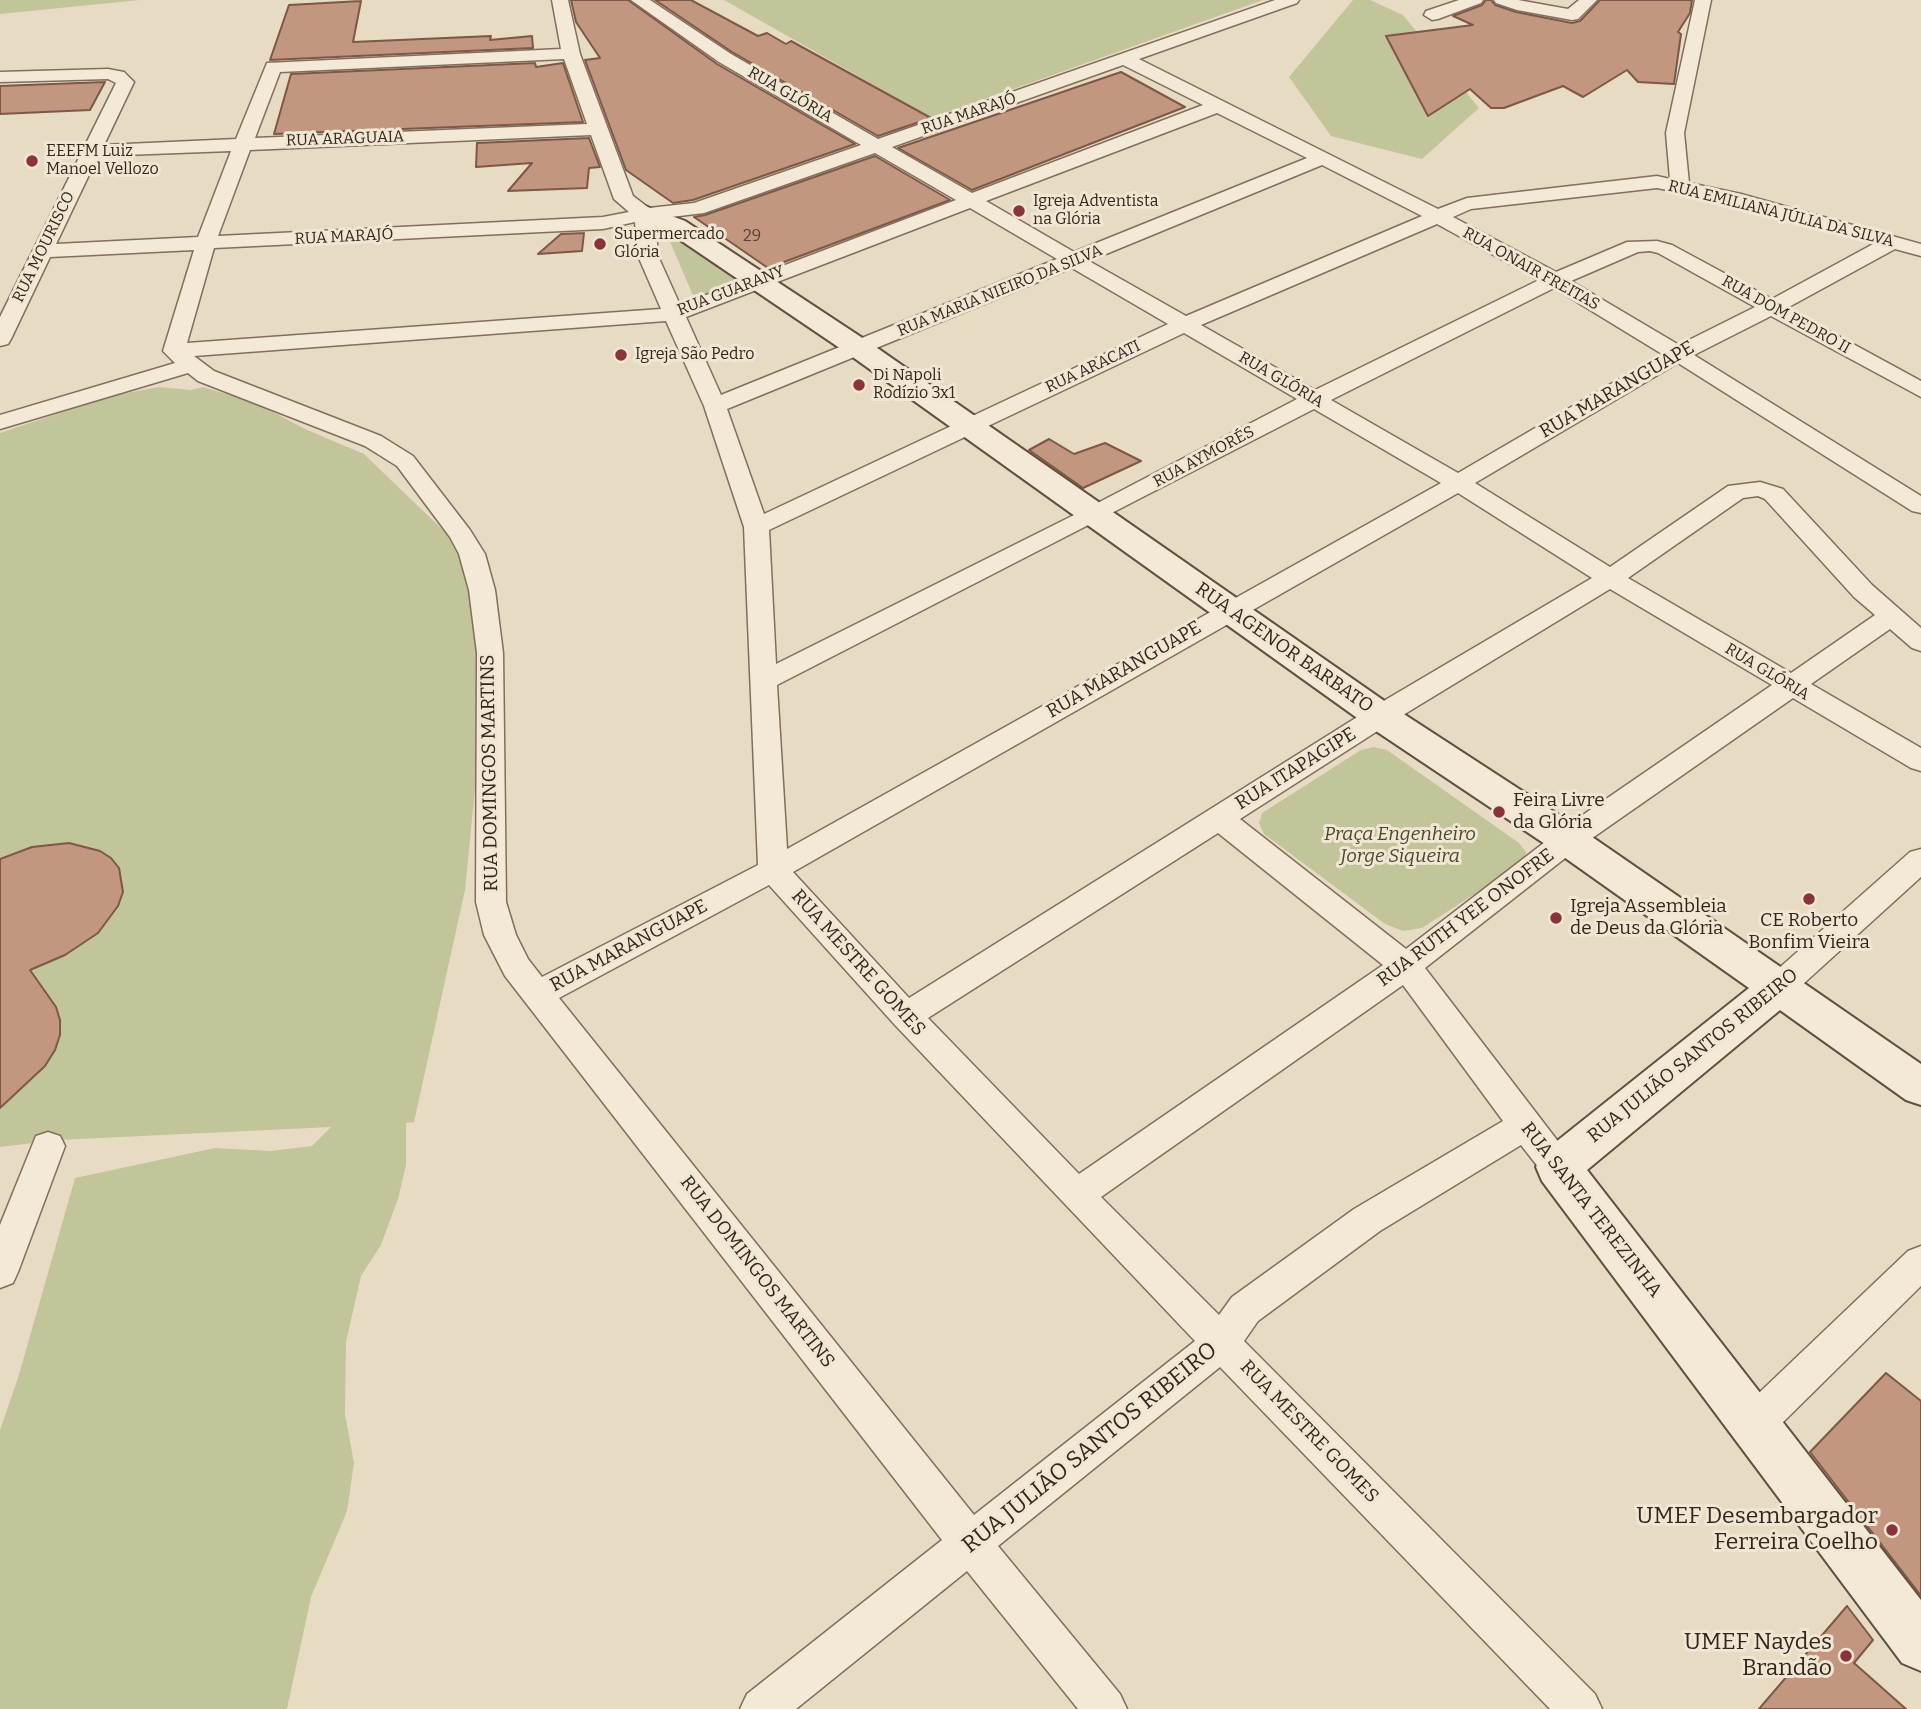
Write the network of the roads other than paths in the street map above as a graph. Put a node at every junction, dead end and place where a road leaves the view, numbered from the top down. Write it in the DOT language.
graph roads {
  1 [pos="559,0"];
  2 [pos="639,0"];
  3 [pos="1291,0"];
  4 [pos="1475,0"];
  5 [pos="1502,0"];
  6 [pos="1589,0"];
  7 [pos="1703,0"];
  8 [pos="1432,15"];
  9 [pos="571,54"];
  10 [pos="1125,59"];
  11 [pos="0,77"];
  12 [pos="1218,106"];
  13 [pos="599,129"];
  14 [pos="245,143"];
  15 [pos="878,146"];
  16 [pos="91,151"];
  17 [pos="1323,158"];
  18 [pos="1680,186"];
  19 [pos="973,201"];
  20 [pos="645,214"];
  21 [pos="1435,215"];
  22 [pos="208,237"];
  23 [pos="1893,242"];
  24 [pos="46,244"];
  25 [pos="1650,245"];
  26 [pos="1921,250"];
  27 [pos="1073,261"];
  28 [pos="1555,280"];
  29 [pos="757,281"];
  30 [pos="1773,307"];
  31 [pos="675,314"];
  32 [pos="1183,325"];
  33 [pos="0,339"];
  34 [pos="860,349"];
  35 [pos="1678,354"];
  36 [pos="182,358"];
  37 [pos="1920,389"];
  38 [pos="1315,399"];
  39 [pos="715,406"];
  40 [pos="0,422"];
  41 [pos="970,425"];
  42 [pos="1458,482"];
  43 [pos="1921,506"];
  44 [pos="1097,513"];
  45 [pos="756,527"];
  46 [pos="1610,578"];
  47 [pos="1230,610"];
  48 [pos="1890,617"];
  49 [pos="1921,642"];
  50 [pos="762,682"];
  51 [pos="1792,687"];
  52 [pos="1380,716"];
  53 [pos="1921,761"];
  54 [pos="1219,818"];
  55 [pos="1569,840"];
  56 [pos="1921,859"];
  57 [pos="773,870"];
  58 [pos="1406,966"];
  59 [pos="1780,986"];
  60 [pos="538,995"];
  61 [pos="906,1016"];
  62 [pos="1921,1087"];
  63 [pos="1525,1125"];
  64 [pos="48,1146"];
  65 [pos="1558,1167"];
  66 [pos="1076,1195"];
  67 [pos="1921,1262"];
  68 [pos="0,1272"];
  69 [pos="1221,1343"];
  70 [pos="1755,1423"];
  71 [pos="971,1544"];
  72 [pos="1921,1644"];
  73 [pos="762,1709"];
  74 [pos="1105,1709"];
  75 [pos="1580,1709"];
  1 -- 9 [label="street"];
  2 -- 15 [label="street, RUA GLÓRIA"];
  3 -- 10 [label="street, RUA MARAJÓ"];
  4 -- 8 [label="street"];
  5 -- 6 [label="street"];
  7 -- 18 [label="street"];
  9 -- 13 [label="street"];
  9 -- 14 [label="street"];
  10 -- 12 [label="street, RUA ONAIR FREITAS"];
  10 -- 15 [label="street, RUA MARAJÓ"];
  11 -- 16 [label="street, RUA MOURISCO"];
  12 -- 17 [label="street, RUA ONAIR FREITAS"];
  12 -- 19 [label="street, RUA GUARANY"];
  13 -- 14 [label="street, RUA ARAGUAIA"];
  13 -- 20 [label="street"];
  14 -- 16 [label="street, RUA ARAGUAIA"];
  14 -- 22 [label="street"];
  15 -- 19 [label="street, RUA GLÓRIA"];
  15 -- 20 [label="street, RUA MARAJÓ"];
  16 -- 24 [label="street, RUA MOURISCO"];
  17 -- 21 [label="street, RUA ONAIR FREITAS"];
  17 -- 27 [label="street, RUA MARIA NIEIRO DA SILVA"];
  18 -- 21 [label="street, RUA EMILIANA JÚLIA DA SILVA"];
  18 -- 23 [label="street, RUA EMILIANA JÚLIA DA SILVA"];
  19 -- 27 [label="street, RUA GLÓRIA"];
  19 -- 29 [label="street, RUA GUARANY"];
  20 -- 22 [label="street, RUA MARAJÓ"];
  20 -- 29 [label="street, RUA AGENOR BARBATO"];
  20 -- 31 [label="street"];
  21 -- 28 [label="street, RUA ONAIR FREITAS"];
  21 -- 32 [label="street, RUA ARACATI"];
  22 -- 24 [label="street, RUA MARAJÓ"];
  22 -- 36 [label="street"];
  23 -- 26 [label="street, RUA EMILIANA JÚLIA DA SILVA"];
  23 -- 30 [label="street, RUA MARANGUAPE"];
  24 -- 33 [label="street, RUA MOURISCO"];
  25 -- 28 [label="street, RUA AYMORÉS"];
  25 -- 30 [label="street, RUA DOM PEDRO II"];
  27 -- 32 [label="street, RUA GLÓRIA"];
  27 -- 34 [label="street, RUA MARIA NIEIRO DA SILVA"];
  28 -- 35 [label="street, RUA ONAIR FREITAS"];
  28 -- 38 [label="street, RUA AYMORÉS"];
  29 -- 31 [label="street, RUA GUARANY"];
  29 -- 34 [label="street, RUA AGENOR BARBATO"];
  30 -- 35 [label="street, RUA MARANGUAPE"];
  30 -- 37 [label="street, RUA DOM PEDRO II"];
  31 -- 36 [label="street, RUA GUARANY"];
  31 -- 39 [label="street"];
  32 -- 38 [label="street, RUA GLÓRIA"];
  32 -- 41 [label="street, RUA ARACATI"];
  34 -- 39 [label="street, RUA MARIA NIEIRO DA SILVA"];
  34 -- 41 [label="street, RUA AGENOR BARBATO"];
  35 -- 42 [label="street, RUA MARANGUAPE"];
  35 -- 43 [label="street, RUA ONAIR FREITAS"];
  36 -- 40 [label="street, RUA GUARANY"];
  36 -- 60 [label="street, RUA DOMINGOS MARTINS"];
  38 -- 42 [label="street, RUA GLÓRIA"];
  38 -- 44 [label="street, RUA AYMORÉS"];
  39 -- 45 [label="street"];
  41 -- 44 [label="street, RUA AGENOR BARBATO"];
  41 -- 45 [label="street, RUA ARACATI"];
  42 -- 46 [label="street, RUA GLÓRIA"];
  42 -- 47 [label="street, RUA MARANGUAPE"];
  44 -- 47 [label="street, RUA AGENOR BARBATO"];
  44 -- 50 [label="street, RUA AYMORÉS"];
  45 -- 50 [label="street"];
  46 -- 48 [label="street, RUA ITAPAGIPE"];
  46 -- 51 [label="street, RUA GLÓRIA"];
  46 -- 52 [label="street, RUA ITAPAGIPE"];
  47 -- 52 [label="street, RUA AGENOR BARBATO"];
  47 -- 57 [label="street, RUA MARANGUAPE"];
  48 -- 49 [label="street"];
  48 -- 51 [label="street, RUA RUTH YEE ONOFRE"];
  50 -- 57 [label="street"];
  51 -- 53 [label="street, RUA GLÓRIA"];
  51 -- 55 [label="street, RUA RUTH YEE ONOFRE"];
  52 -- 54 [label="street, RUA ITAPAGIPE"];
  52 -- 55 [label="street, RUA AGENOR BARBATO"];
  54 -- 58 [label="street, RUA SANTA TEREZINHA"];
  54 -- 61 [label="street, RUA ITAPAGIPE"];
  55 -- 58 [label="street, RUA RUTH YEE ONOFRE"];
  55 -- 59 [label="street, RUA AGENOR BARBATO"];
  56 -- 59 [label="street, RUA JULIÃO SANTOS RIBEIRO"];
  57 -- 60 [label="street, RUA MARANGUAPE"];
  57 -- 61 [label="street, RUA MESTRE GOMES"];
  58 -- 63 [label="street, RUA SANTA TEREZINHA"];
  58 -- 66 [label="street, RUA RUTH YEE ONOFRE"];
  59 -- 62 [label="street, RUA AGENOR BARBATO"];
  59 -- 65 [label="street, RUA JULIÃO SANTOS RIBEIRO"];
  60 -- 71 [label="street, RUA DOMINGOS MARTINS"];
  61 -- 66 [label="street, RUA MESTRE GOMES"];
  63 -- 65 [label="street, RUA SANTA TEREZINHA"];
  63 -- 69 [label="street, RUA JULIÃO SANTOS RIBEIRO"];
  64 -- 68 [label="street"];
  65 -- 70 [label="street, RUA SANTA TEREZINHA"];
  66 -- 69 [label="street, RUA MESTRE GOMES"];
  67 -- 70 [label="street"];
  69 -- 71 [label="street, RUA JULIÃO SANTOS RIBEIRO"];
  69 -- 75 [label="street, RUA MESTRE GOMES"];
  70 -- 72 [label="street, RUA SANTA TEREZINHA"];
  71 -- 73 [label="street, RUA JULIÃO SANTOS RIBEIRO"];
  71 -- 74 [label="street, RUA DOMINGOS MARTINS"];
}
